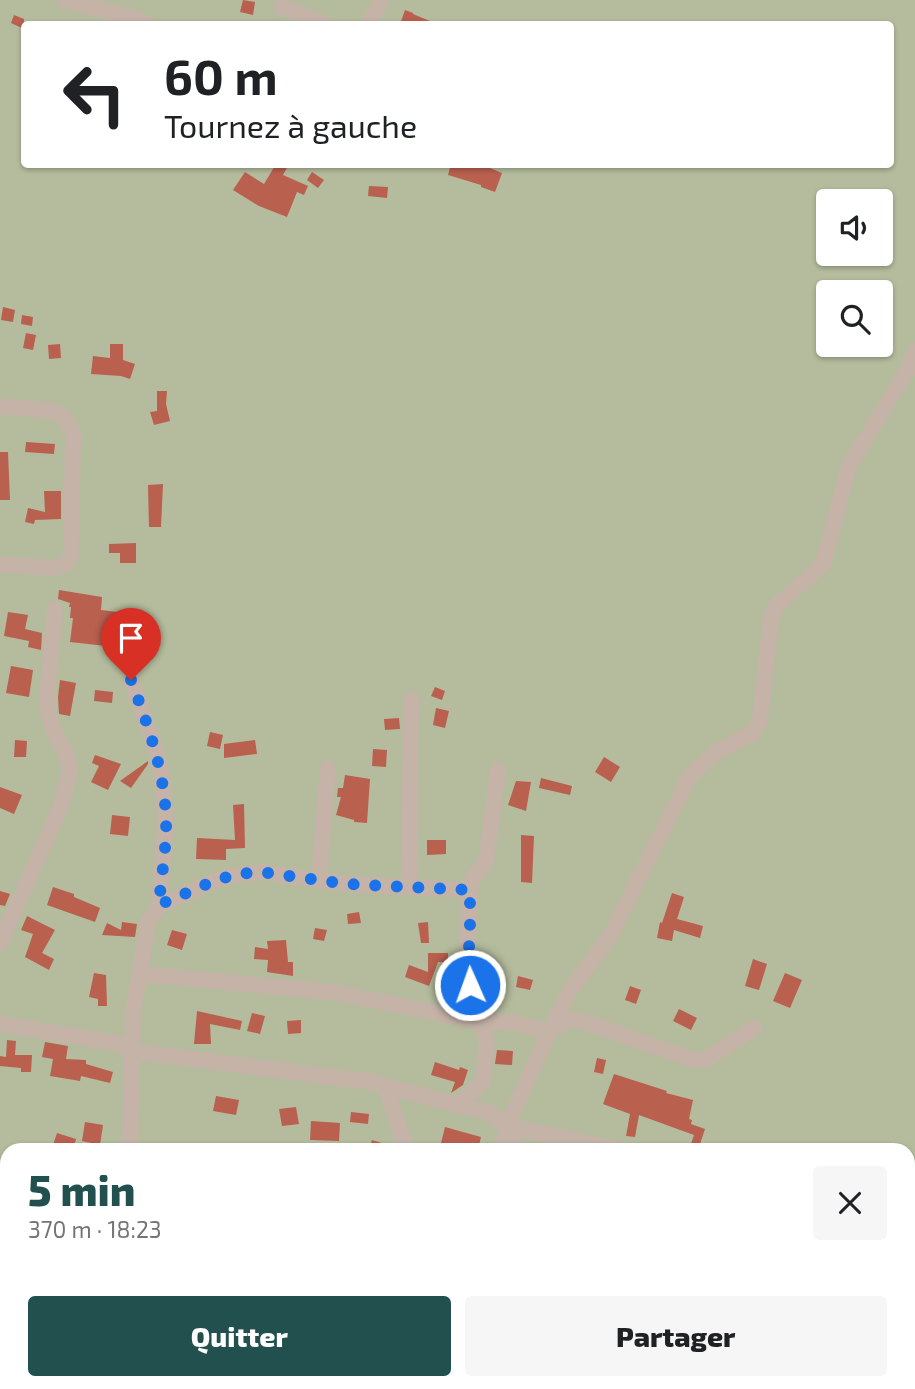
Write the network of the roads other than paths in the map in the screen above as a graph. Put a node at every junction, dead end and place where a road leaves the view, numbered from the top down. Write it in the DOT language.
graph roads {
  1 [pos="66,0"];
  2 [pos="381,0"];
  3 [pos="282,7"];
  4 [pos="142,21"];
  5 [pos="317,21"];
  6 [pos="370,21"];
  7 [pos="915,352"];
  8 [pos="0,406"];
  9 [pos="0,564"];
  10 [pos="55,609"];
  11 [pos="131,680"];
  12 [pos="411,699"];
  13 [pos="328,768"];
  14 [pos="498,770"];
  15 [pos="319,879"];
  16 [pos="409,886"];
  17 [pos="470,890"];
  18 [pos="159,905"];
  19 [pos="0,943"];
  20 [pos="139,974"];
  21 [pos="481,1022"];
  22 [pos="0,1024"];
  23 [pos="754,1028"];
  24 [pos="549,1032"];
  25 [pos="131,1051"];
  26 [pos="385,1085"];
  27 [pos="456,1105"];
  28 [pos="507,1130"];
  29 [pos="130,1143"];
  30 [pos="405,1143"];
  31 [pos="503,1143"];
  32 [pos="515,1143"];
  33 [pos="582,1143"];
  1 -- 4 [label="street"];
  2 -- 6 [label="street"];
  3 -- 5 [label="street"];
  7 -- 24 [label="street"];
  8 -- 9 [label="street"];
  10 -- 19 [label="street"];
  11 -- 18 [label="street"];
  12 -- 16 [label="street"];
  13 -- 15 [label="street"];
  14 -- 17 [label="street"];
  15 -- 16 [label="street"];
  15 -- 18 [label="street"];
  16 -- 17 [label="street"];
  17 -- 21 [label="street"];
  18 -- 20 [label="street"];
  20 -- 21 [label="street"];
  20 -- 25 [label="street"];
  21 -- 24 [label="street"];
  21 -- 27 [label="street"];
  22 -- 25 [label="street"];
  23 -- 24 [label="street"];
  24 -- 28 [label="street"];
  25 -- 26 [label="street"];
  25 -- 29 [label="street"];
  26 -- 27 [label="street"];
  26 -- 30 [label="street"];
  27 -- 28 [label="street"];
  28 -- 31 [label="street"];
  28 -- 32 [label="street"];
  28 -- 33 [label="street"];
}
